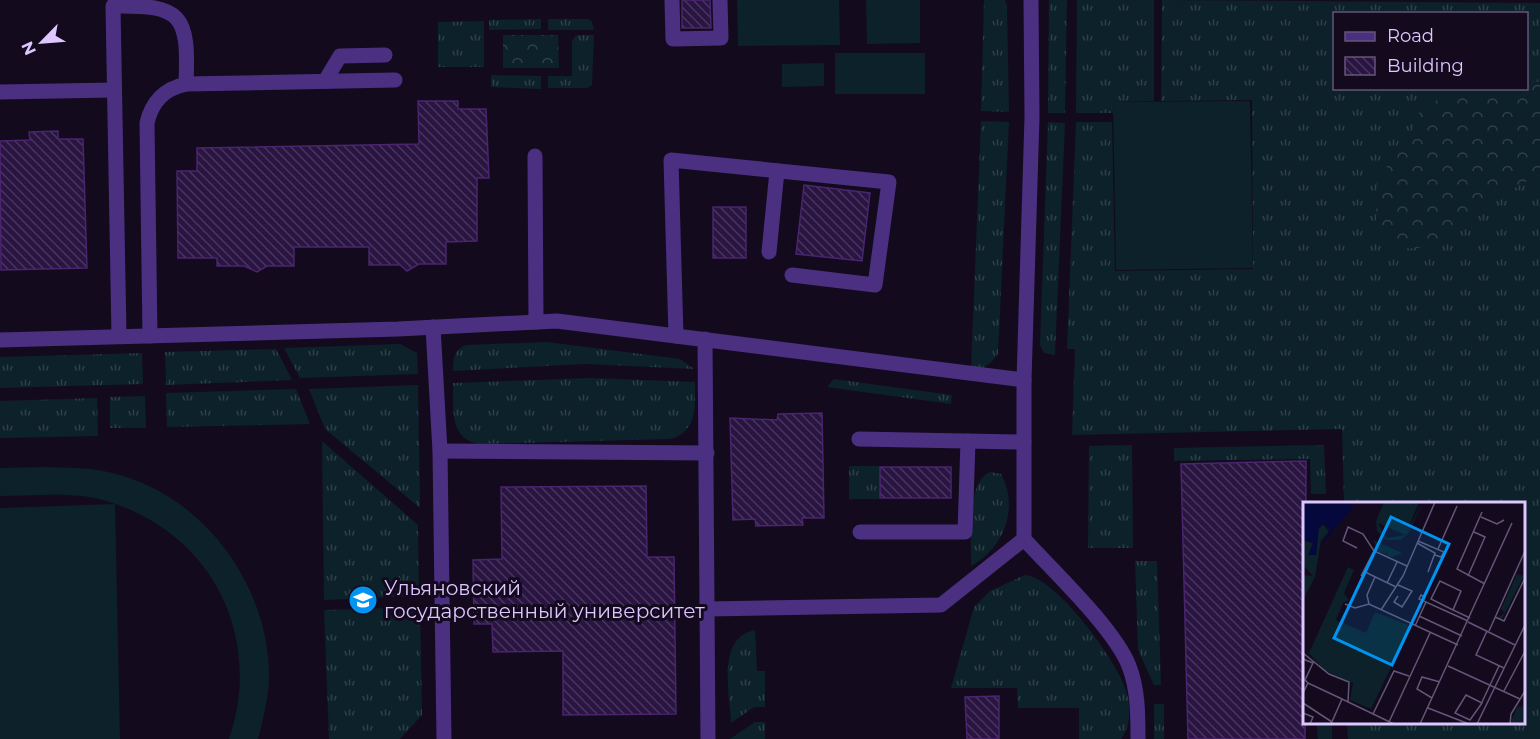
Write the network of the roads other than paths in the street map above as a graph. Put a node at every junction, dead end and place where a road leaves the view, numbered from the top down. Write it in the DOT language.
graph roads {
  1 [pos="672,0"];
  2 [pos="720,0"];
  3 [pos="1031,0"];
  4 [pos="385,56"];
  5 [pos="395,80"];
  6 [pos="325,81"];
  7 [pos="186,84"];
  8 [pos="114,90"];
  9 [pos="0,92"];
  10 [pos="536,156"];
  11 [pos="777,171"];
  12 [pos="769,252"];
  13 [pos="792,275"];
  14 [pos="536,322"];
  15 [pos="433,327"];
  16 [pos="119,336"];
  17 [pos="150,336"];
  18 [pos="676,336"];
  19 [pos="705,339"];
  20 [pos="0,340"];
  21 [pos="1024,380"];
  22 [pos="859,439"];
  23 [pos="968,441"];
  24 [pos="1024,442"];
  25 [pos="440,451"];
  26 [pos="706,453"];
  27 [pos="860,532"];
  28 [pos="1024,539"];
  29 [pos="708,609"];
  30 [pos="444,739"];
  31 [pos="708,739"];
  32 [pos="1138,739"];
  1 -- 2 [label="street"];
  3 -- 21 [label="street"];
  4 -- 6 [label="street"];
  5 -- 6 [label="street"];
  6 -- 7 [label="street"];
  7 -- 8 [label="street"];
  7 -- 17 [label="street"];
  8 -- 9 [label="street"];
  8 -- 16 [label="street"];
  10 -- 14 [label="street"];
  11 -- 12 [label="street"];
  11 -- 13 [label="street"];
  11 -- 18 [label="street"];
  14 -- 15 [label="street"];
  14 -- 18 [label="street"];
  15 -- 17 [label="street"];
  15 -- 25 [label="street"];
  16 -- 17 [label="street"];
  16 -- 20 [label="street"];
  18 -- 19 [label="street"];
  19 -- 21 [label="street"];
  19 -- 26 [label="street"];
  21 -- 24 [label="street"];
  22 -- 23 [label="street"];
  23 -- 24 [label="street"];
  23 -- 27 [label="street"];
  24 -- 28 [label="street"];
  25 -- 26 [label="street"];
  25 -- 30 [label="street"];
  26 -- 29 [label="street"];
  28 -- 29 [label="street"];
  28 -- 32 [label="street"];
  29 -- 31 [label="street"];
}
